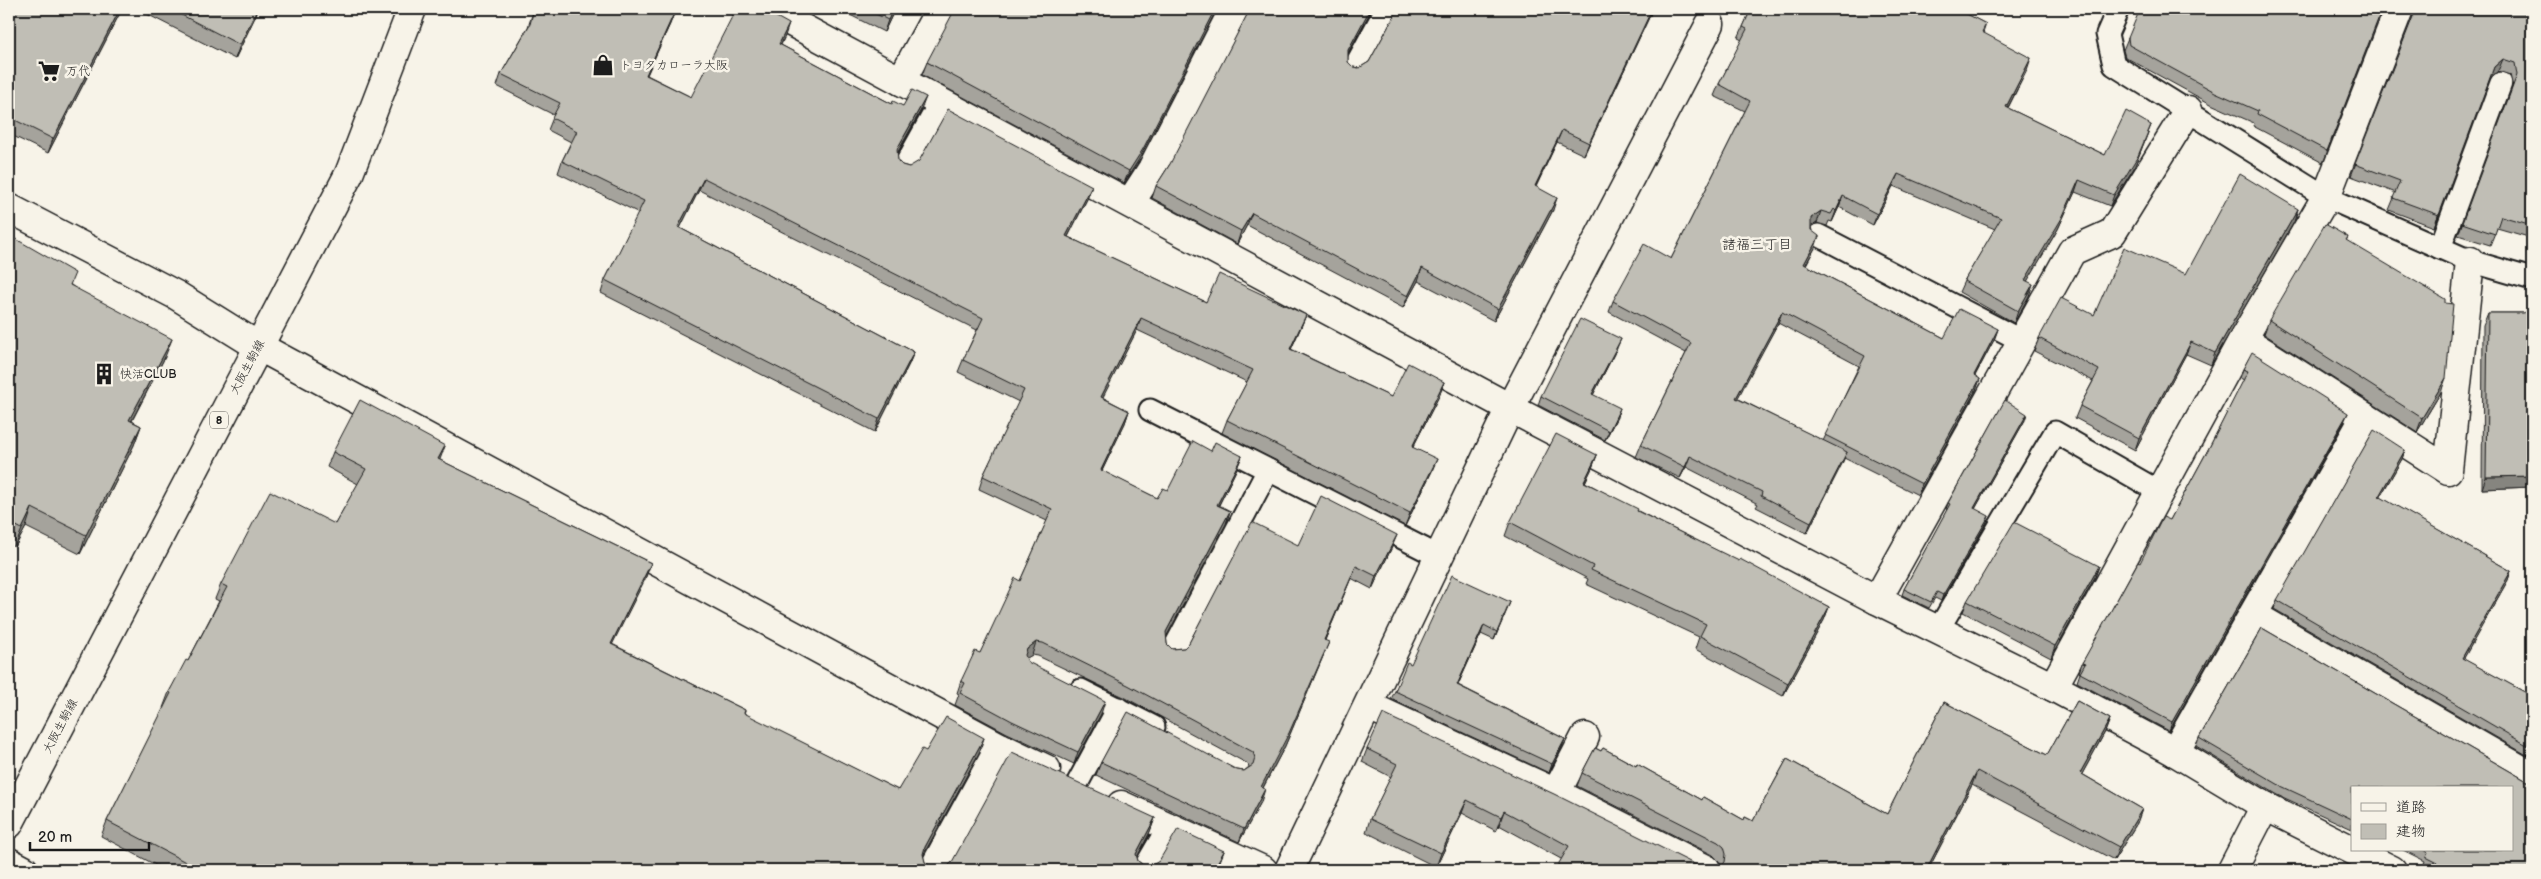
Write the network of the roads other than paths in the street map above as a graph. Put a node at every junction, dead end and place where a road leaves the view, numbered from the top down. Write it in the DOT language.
graph roads {
  1 [pos="412,9"];
  2 [pos="767,9"];
  3 [pos="940,9"];
  4 [pos="1234,9"];
  5 [pos="1386,9"];
  6 [pos="2118,9"];
  7 [pos="2399,9"];
  8 [pos="1710,24"];
  9 [pos="1354,68"];
  10 [pos="901,81"];
  11 [pos="2501,83"];
  12 [pos="940,102"];
  13 [pos="2188,110"];
  14 [pos="904,167"];
  15 [pos="2326,197"];
  16 [pos="1130,203"];
  17 [pos="9,208"];
  18 [pos="1818,235"];
  19 [pos="2440,248"];
  20 [pos="2470,261"];
  21 [pos="2532,279"];
  22 [pos="2243,339"];
  23 [pos="2022,341"];
  24 [pos="258,346"];
  25 [pos="1510,408"];
  26 [pos="1150,410"];
  27 [pos="2366,417"];
  28 [pos="1268,470"];
  29 [pos="2160,492"];
  30 [pos="1438,556"];
  31 [pos="1877,600"];
  32 [pos="2253,615"];
  33 [pos="1938,630"];
  34 [pos="1173,650"];
  35 [pos="1067,683"];
  36 [pos="2053,687"];
  37 [pos="1369,706"];
  38 [pos="1118,708"];
  39 [pos="1170,735"];
  40 [pos="1585,737"];
  41 [pos="1000,747"];
  42 [pos="2175,752"];
  43 [pos="2532,776"];
  44 [pos="1077,784"];
  45 [pos="1556,792"];
  46 [pos="2265,806"];
  47 [pos="9,824"];
  48 [pos="1168,827"];
  49 [pos="2351,849"];
  50 [pos="2356,852"];
  51 [pos="9,862"];
  52 [pos="1250,868"];
  53 [pos="1706,869"];
  54 [pos="24,870"];
  55 [pos="933,870"];
  56 [pos="1143,870"];
  57 [pos="1289,870"];
  58 [pos="2232,870"];
  59 [pos="2392,870"];
  1 -- 24 [label="street, 大阪生駒線 / 8"];
  2 -- 10 [label="street"];
  3 -- 10 [label="street"];
  4 -- 16 [label="street"];
  5 -- 9 [label="lane"];
  6 -- 13 [label="lane"];
  7 -- 15 [label="street"];
  8 -- 25 [label="street"];
  10 -- 12 [label="street"];
  11 -- 19 [label="lane"];
  12 -- 14 [label="lane"];
  12 -- 16 [label="street"];
  13 -- 15 [label="lane"];
  13 -- 23 [label="street"];
  15 -- 19 [label="lane"];
  15 -- 22 [label="street"];
  16 -- 25 [label="street"];
  17 -- 24 [label="street"];
  18 -- 23 [label="lane"];
  19 -- 20 [label="lane"];
  20 -- 21 [label="lane"];
  20 -- 27 [label="street"];
  22 -- 27 [label="street"];
  22 -- 29 [label="street"];
  23 -- 31 [label="street"];
  24 -- 41 [label="street"];
  24 -- 47 [label="street, 大阪生駒線 / 8"];
  25 -- 30 [label="street"];
  25 -- 31 [label="street"];
  26 -- 28 [label="lane"];
  27 -- 32 [label="street"];
  28 -- 30 [label="lane"];
  28 -- 34 [label="lane"];
  29 -- 33 [label="lane"];
  29 -- 36 [label="street"];
  30 -- 37 [label="street"];
  31 -- 33 [label="street"];
  32 -- 42 [label="street"];
  32 -- 43 [label="street"];
  33 -- 36 [label="street"];
  35 -- 38 [label="lane"];
  36 -- 42 [label="street"];
  37 -- 45 [label="street"];
  37 -- 57 [label="street"];
  38 -- 39 [label="lane"];
  38 -- 44 [label="lane"];
  40 -- 45 [label="street"];
  41 -- 44 [label="street"];
  41 -- 55 [label="street"];
  42 -- 46 [label="street"];
  44 -- 48 [label="street"];
  45 -- 53 [label="street"];
  46 -- 49 [label="street"];
  46 -- 58 [label="street"];
  48 -- 52 [label="street"];
  48 -- 56 [label="lane"];
  50 -- 59 [label="street"];
  51 -- 54 [label="street"];
}
